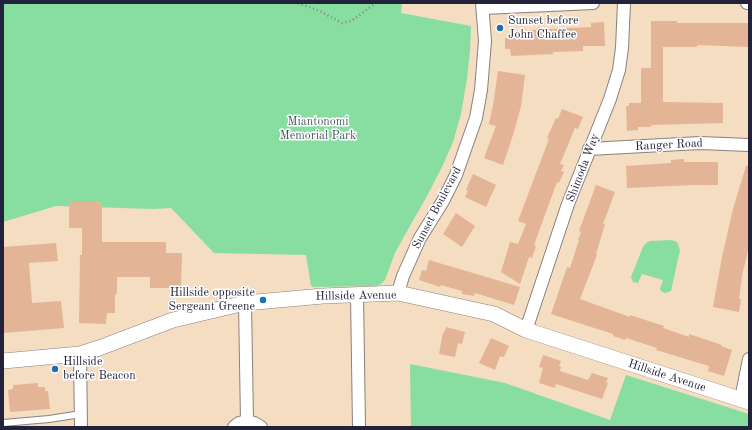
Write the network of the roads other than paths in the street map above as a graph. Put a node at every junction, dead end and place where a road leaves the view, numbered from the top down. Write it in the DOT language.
graph roads {
  1 [pos="593,3"];
  2 [pos="624,3"];
  3 [pos="482,5"];
  4 [pos="749,145"];
  5 [pos="589,149"];
  6 [pos="398,293"];
  7 [pos="357,295"];
  8 [pos="245,303"];
  9 [pos="526,330"];
  10 [pos="80,354"];
  11 [pos="749,359"];
  12 [pos="3,361"];
  13 [pos="745,401"];
  14 [pos="81,414"];
  15 [pos="246,421"];
  16 [pos="3,423"];
  17 [pos="81,427"];
  18 [pos="234,427"];
  19 [pos="261,427"];
  20 [pos="358,427"];
  1 -- 3 [label="street"];
  2 -- 5 [label="street, Shimoda Way"];
  3 -- 6 [label="street, Sunset Boulevard"];
  4 -- 5 [label="street, Ranger Road"];
  5 -- 9 [label="street, Shimoda Way"];
  6 -- 7 [label="street, Hillside Avenue"];
  6 -- 9 [label="street, Hillside Avenue"];
  7 -- 8 [label="street, Hillside Avenue"];
  7 -- 20 [label="street"];
  8 -- 10 [label="street, Hillside Avenue"];
  8 -- 15 [label="street"];
  9 -- 13 [label="street, Hillside Avenue"];
  10 -- 12 [label="street, Hillside Avenue"];
  10 -- 14 [label="street"];
  11 -- 13 [label="street"];
  14 -- 16 [label="lane"];
  14 -- 17 [label="street"];
  15 -- 18 [label="street"];
  15 -- 19 [label="street"];
}
